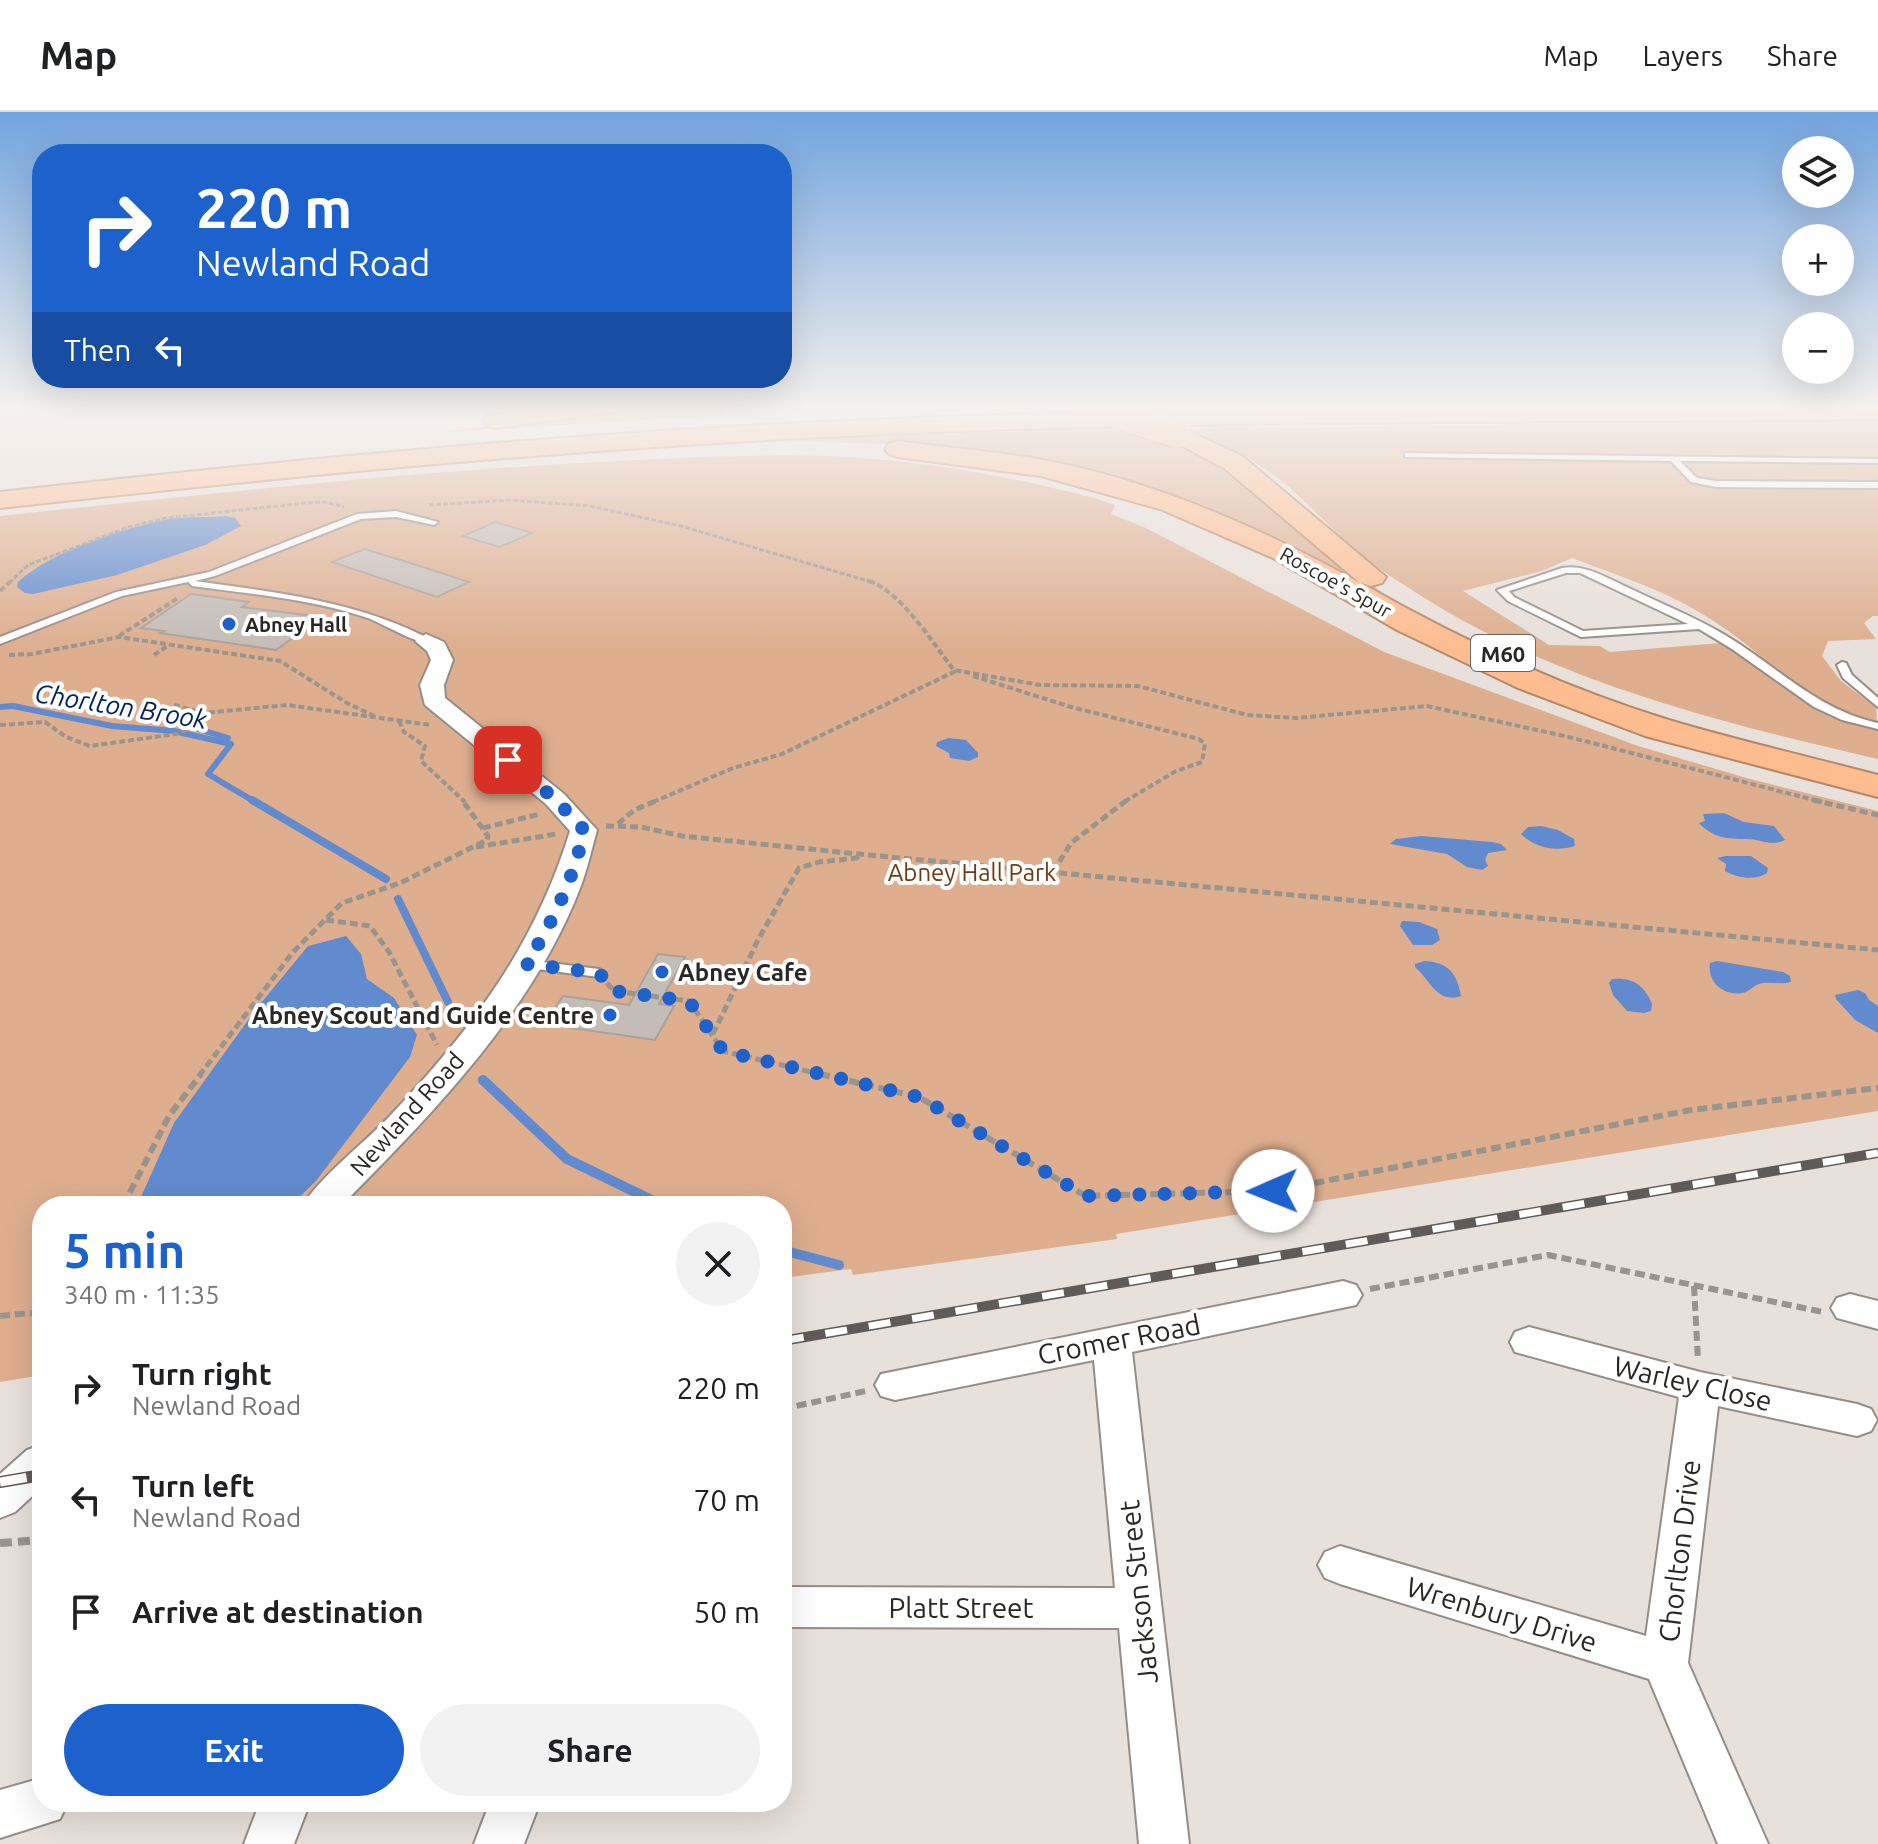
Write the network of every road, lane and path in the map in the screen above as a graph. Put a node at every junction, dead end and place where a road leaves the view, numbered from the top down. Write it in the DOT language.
graph roads {
  1 [pos="114,487"];
  2 [pos="1119,487"];
  3 [pos="1262,487"];
  4 [pos="0,500"];
  5 [pos="423,506"];
  6 [pos="350,508"];
  7 [pos="434,522"];
  8 [pos="183,581"];
  9 [pos="201,584"];
  10 [pos="0,591"];
  11 [pos="1701,626"];
  12 [pos="119,637"];
  13 [pos="0,641"];
  14 [pos="426,641"];
  15 [pos="170,644"];
  16 [pos="0,655"];
  17 [pos="154,655"];
  18 [pos="1842,665"];
  19 [pos="954,670"];
  20 [pos="1878,704"];
  21 [pos="174,705"];
  22 [pos="204,713"];
  23 [pos="374,716"];
  24 [pos="399,721"];
  25 [pos="460,722"];
  26 [pos="0,725"];
  27 [pos="1878,726"];
  28 [pos="1878,770"];
  29 [pos="1878,786"];
  30 [pos="564,808"];
  31 [pos="1878,815"];
  32 [pos="618,824"];
  33 [pos="483,828"];
  34 [pos="584,830"];
  35 [pos="476,847"];
  36 [pos="858,854"];
  37 [pos="1053,872"];
  38 [pos="326,920"];
  39 [pos="1878,950"];
  40 [pos="526,964"];
  41 [pos="599,973"];
  42 [pos="712,1035"];
  43 [pos="437,1046"];
  44 [pos="1878,1088"];
  45 [pos="128,1196"];
  46 [pos="330,1196"];
  47 [pos="1694,1286"];
  48 [pos="1343,1295"];
  49 [pos="1864,1311"];
  50 [pos="32,1313"];
  51 [pos="0,1316"];
  52 [pos="1111,1340"];
  53 [pos="1529,1342"];
  54 [pos="895,1385"];
  55 [pos="1700,1387"];
  56 [pos="792,1407"];
  57 [pos="1857,1420"];
  58 [pos="32,1471"];
  59 [pos="0,1500"];
  60 [pos="32,1541"];
  61 [pos="0,1543"];
  62 [pos="1340,1565"];
  63 [pos="792,1607"];
  64 [pos="1139,1608"];
  65 [pos="1665,1663"];
  66 [pos="32,1805"];
  67 [pos="281,1812"];
  68 [pos="511,1812"];
  69 [pos="0,1814"];
  70 [pos="269,1844"];
  71 [pos="499,1844"];
  72 [pos="1164,1844"];
  73 [pos="1743,1844"];
  1 -- 4 [label="highway, M60"];
  2 -- 29 [label="highway, Roscoe's Spur / M60"];
  3 -- 28 [label="highway, Roscoe's Spur / M60, bridge"];
  5 -- 19 [label="path"];
  6 -- 10 [label="path"];
  7 -- 8 [label="lane"];
  8 -- 9 [label="lane"];
  8 -- 13 [label="lane"];
  9 -- 12 [label="path"];
  9 -- 14 [label="lane"];
  11 -- 11 [label="lane"];
  11 -- 27 [label="lane"];
  12 -- 15 [label="path"];
  12 -- 16 [label="path"];
  14 -- 25 [label="street"];
  15 -- 17 [label="path"];
  15 -- 23 [label="path"];
  18 -- 20 [label="lane"];
  19 -- 31 [label="path"];
  19 -- 32 [label="path"];
  19 -- 37 [label="path"];
  21 -- 22 [label="path"];
  22 -- 23 [label="path"];
  22 -- 26 [label="path"];
  23 -- 24 [label="path"];
  24 -- 25 [label="path"];
  24 -- 33 [label="path"];
  25 -- 30 [label="street"];
  30 -- 33 [label="path"];
  30 -- 34 [label="street"];
  32 -- 34 [label="path"];
  32 -- 36 [label="path"];
  33 -- 35 [label="path"];
  34 -- 35 [label="path"];
  34 -- 40 [label="street, Newland Road"];
  35 -- 38 [label="path"];
  36 -- 37 [label="path"];
  36 -- 42 [label="path"];
  37 -- 39 [label="path"];
  38 -- 43 [label="path"];
  38 -- 45 [label="path"];
  40 -- 41 [label="lane"];
  40 -- 46 [label="street, Newland Road"];
  41 -- 42 [label="path"];
  42 -- 44 [label="path"];
  47 -- 48 [label="path"];
  47 -- 49 [label="path"];
  47 -- 55 [label="path"];
  48 -- 52 [label="street, Cromer Road"];
  50 -- 51 [label="path"];
  52 -- 54 [label="street, Cromer Road"];
  52 -- 64 [label="street, Jackson Street"];
  53 -- 55 [label="street, Warley Close"];
  54 -- 56 [label="path"];
  55 -- 57 [label="street, Warley Close"];
  55 -- 65 [label="street, Chorlton Drive"];
  58 -- 59 [label="street"];
  60 -- 61 [label="path"];
  62 -- 65 [label="street, Wrenbury Drive"];
  63 -- 64 [label="street, Platt Street"];
  64 -- 72 [label="street, Jackson Street"];
  65 -- 73 [label="street, Chorlton Drive"];
  66 -- 69 [label="street"];
  67 -- 70 [label="street"];
  68 -- 71 [label="street"];
}
